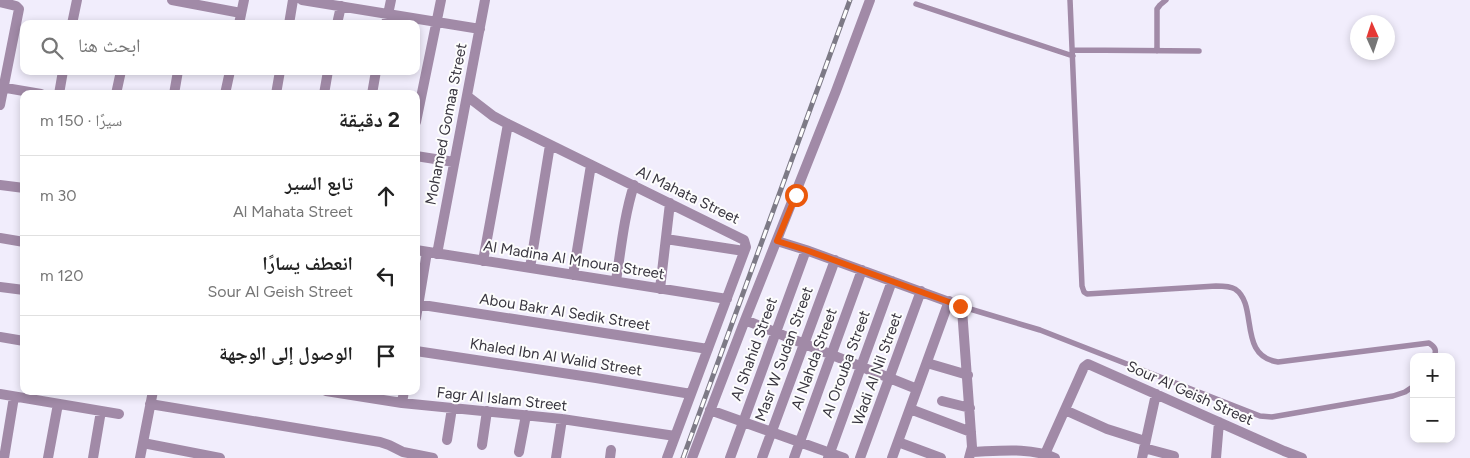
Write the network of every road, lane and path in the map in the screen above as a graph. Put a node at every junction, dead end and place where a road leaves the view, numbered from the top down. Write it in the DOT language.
graph roads {
  1 [pos="77,0"];
  2 [pos="172,0"];
  3 [pos="244,0"];
  4 [pos="293,0"];
  5 [pos="302,0"];
  6 [pos="391,0"];
  7 [pos="441,0"];
  8 [pos="485,0"];
  9 [pos="870,0"];
  10 [pos="1070,0"];
  11 [pos="1166,0"];
  12 [pos="334,3"];
  13 [pos="10,4"];
  14 [pos="916,4"];
  15 [pos="242,13"];
  16 [pos="387,18"];
  17 [pos="73,20"];
  18 [pos="240,20"];
  19 [pos="289,20"];
  20 [pos="336,20"];
  21 [pos="420,20"];
  22 [pos="420,20"];
  23 [pos="436,21"];
  24 [pos="480,29"];
  25 [pos="1157,51"];
  26 [pos="1199,51"];
  27 [pos="1073,53"];
  28 [pos="62,75"];
  29 [pos="120,75"];
  30 [pos="177,75"];
  31 [pos="229,75"];
  32 [pos="279,75"];
  33 [pos="327,75"];
  34 [pos="375,75"];
  35 [pos="2,87"];
  36 [pos="20,90"];
  37 [pos="60,90"];
  38 [pos="117,90"];
  39 [pos="175,90"];
  40 [pos="226,90"];
  41 [pos="277,90"];
  42 [pos="325,90"];
  43 [pos="373,90"];
  44 [pos="467,96"];
  45 [pos="420,102"];
  46 [pos="0,105"];
  47 [pos="508,124"];
  48 [pos="550,145"];
  49 [pos="420,157"];
  50 [pos="454,162"];
  51 [pos="591,165"];
  52 [pos="0,185"];
  53 [pos="634,185"];
  54 [pos="20,188"];
  55 [pos="670,204"];
  56 [pos="0,238"];
  57 [pos="666,239"];
  58 [pos="20,241"];
  59 [pos="777,241"];
  60 [pos="806,250"];
  61 [pos="420,251"];
  62 [pos="744,251"];
  63 [pos="432,253"];
  64 [pos="834,260"];
  65 [pos="483,261"];
  66 [pos="530,268"];
  67 [pos="862,270"];
  68 [pos="573,274"];
  69 [pos="892,281"];
  70 [pos="616,282"];
  71 [pos="0,287"];
  72 [pos="660,289"];
  73 [pos="20,290"];
  74 [pos="921,291"];
  75 [pos="420,295"];
  76 [pos="727,299"];
  77 [pos="949,301"];
  78 [pos="420,305"];
  79 [pos="960,306"];
  80 [pos="745,320"];
  81 [pos="776,333"];
  82 [pos="0,337"];
  83 [pos="20,340"];
  84 [pos="804,344"];
  85 [pos="708,349"];
  86 [pos="420,352"];
  87 [pos="1434,353"];
  88 [pos="831,355"];
  89 [pos="927,363"];
  90 [pos="861,367"];
  91 [pos="968,375"];
  92 [pos="889,378"];
  93 [pos="917,389"];
  94 [pos="1410,389"];
  95 [pos="0,394"];
  96 [pos="691,394"];
  97 [pos="1156,394"];
  98 [pos="151,395"];
  99 [pos="349,395"];
  100 [pos="403,395"];
  101 [pos="14,397"];
  102 [pos="942,401"];
  103 [pos="58,404"];
  104 [pos="150,404"];
  105 [pos="402,404"];
  106 [pos="452,408"];
  107 [pos="970,408"];
  108 [pos="910,409"];
  109 [pos="710,410"];
  110 [pos="1065,410"];
  111 [pos="101,411"];
  112 [pos="487,411"];
  113 [pos="119,414"];
  114 [pos="526,415"];
  115 [pos="562,420"];
  116 [pos="744,422"];
  117 [pos="1219,422"];
  118 [pos="772,432"];
  119 [pos="971,432"];
  120 [pos="675,436"];
  121 [pos="447,440"];
  122 [pos="800,442"];
  123 [pos="898,442"];
  124 [pos="142,443"];
  125 [pos="482,445"];
  126 [pos="1144,449"];
  127 [pos="519,452"];
  128 [pos="829,455"];
  129 [pos="971,455"];
  130 [pos="1284,455"];
  131 [pos="1174,456"];
  132 [pos="1052,457"];
  133 [pos="4,458"];
  134 [pos="48,458"];
  135 [pos="93,458"];
  136 [pos="140,458"];
  137 [pos="220,458"];
  138 [pos="433,458"];
  139 [pos="556,458"];
  140 [pos="667,458"];
  141 [pos="692,458"];
  142 [pos="730,458"];
  143 [pos="762,458"];
  144 [pos="794,458"];
  145 [pos="844,458"];
  146 [pos="860,458"];
  147 [pos="892,458"];
  148 [pos="941,458"];
  149 [pos="1216,458"];
  150 [pos="1302,458"];
  1 -- 17 [label="street"];
  2 -- 15 [label="street"];
  3 -- 15 [label="street"];
  4 -- 19 [label="street"];
  5 -- 12 [label="street"];
  6 -- 16 [label="street"];
  7 -- 23 [label="street"];
  8 -- 24 [label="street, Mohamed Gomaa Street"];
  9 -- 59 [label="street"];
  10 -- 27 [label="lane"];
  11 -- 25 [label="lane"];
  12 -- 16 [label="street"];
  12 -- 20 [label="street"];
  13 -- 35 [label="street"];
  14 -- 27 [label="lane"];
  15 -- 18 [label="street"];
  16 -- 22 [label="street"];
  21 -- 23 [label="street"];
  23 -- 24 [label="street"];
  23 -- 45 [label="street"];
  24 -- 44 [label="street, Mohamed Gomaa Street"];
  25 -- 26 [label="lane"];
  25 -- 27 [label="lane"];
  27 -- 87 [label="lane"];
  28 -- 37 [label="street"];
  29 -- 38 [label="street"];
  30 -- 39 [label="street"];
  31 -- 40 [label="street"];
  32 -- 41 [label="street"];
  33 -- 42 [label="street"];
  34 -- 43 [label="street"];
  35 -- 36 [label="street"];
  35 -- 46 [label="street"];
  44 -- 47 [label="street, Al Mahata Street"];
  44 -- 50 [label="street, Mohamed Gomaa Street"];
  47 -- 48 [label="street, Al Mahata Street"];
  47 -- 65 [label="street"];
  48 -- 51 [label="street, Al Mahata Street"];
  48 -- 66 [label="street"];
  49 -- 50 [label="street"];
  50 -- 63 [label="street, Mohamed Gomaa Street"];
  51 -- 53 [label="street, Al Mahata Street"];
  51 -- 68 [label="street"];
  52 -- 54 [label="street"];
  53 -- 55 [label="street, Al Mahata Street"];
  53 -- 70 [label="street"];
  55 -- 57 [label="street"];
  55 -- 62 [label="street, Al Mahata Street"];
  56 -- 58 [label="street"];
  57 -- 62 [label="street"];
  57 -- 72 [label="street"];
  59 -- 60 [label="street"];
  59 -- 80 [label="street"];
  60 -- 64 [label="street"];
  60 -- 81 [label="street, Al Shahid Street"];
  61 -- 63 [label="street, Al Madina Al Mnoura Street"];
  62 -- 76 [label="street"];
  63 -- 65 [label="street, Al Madina Al Mnoura Street"];
  63 -- 75 [label="street, Mohamed Gomaa Street"];
  64 -- 67 [label="street"];
  64 -- 84 [label="street, Masr W Sudan Street"];
  65 -- 66 [label="street, Al Madina Al Mnoura Street"];
  66 -- 68 [label="street, Al Madina Al Mnoura Street"];
  67 -- 69 [label="street"];
  67 -- 88 [label="street, Al Nahda Street"];
  68 -- 70 [label="street, Al Madina Al Mnoura Street"];
  69 -- 74 [label="street"];
  69 -- 90 [label="street, Al Orouba Street"];
  70 -- 72 [label="street, Al Madina Al Mnoura Street"];
  71 -- 73 [label="street"];
  72 -- 76 [label="street, Al Madina Al Mnoura Street"];
  74 -- 77 [label="street"];
  74 -- 92 [label="street, Wadi Al Nil Street"];
  76 -- 85 [label="street"];
  77 -- 79 [label="street"];
  77 -- 89 [label="street"];
  78 -- 85 [label="street, Abou Bakr Al Sedik Street"];
  79 -- 91 [label="street"];
  79 -- 94 [label="lane"];
  80 -- 81 [label="street"];
  80 -- 109 [label="street"];
  81 -- 84 [label="street"];
  81 -- 116 [label="street, Al Shahid Street"];
  82 -- 83 [label="street"];
  84 -- 88 [label="street"];
  84 -- 118 [label="street, Masr W Sudan Street"];
  85 -- 96 [label="street"];
  86 -- 96 [label="street, Khaled Ibn Al Walid Street"];
  88 -- 90 [label="street"];
  88 -- 122 [label="street, Al Nahda Street"];
  89 -- 91 [label="street"];
  89 -- 93 [label="street"];
  90 -- 92 [label="street"];
  90 -- 128 [label="street, Al Orouba Street"];
  91 -- 107 [label="street"];
  92 -- 93 [label="street"];
  92 -- 146 [label="street, Wadi Al Nil Street"];
  93 -- 108 [label="street"];
  95 -- 101 [label="street"];
  96 -- 120 [label="street"];
  97 -- 110 [label="street, Sour Al Geish Street"];
  97 -- 117 [label="street, Sour Al Geish Street"];
  97 -- 126 [label="street"];
  98 -- 104 [label="street"];
  99 -- 105 [label="street, Fagr Al Islam Street"];
  100 -- 105 [label="street"];
  101 -- 103 [label="street"];
  101 -- 133 [label="street"];
  102 -- 107 [label="street"];
  103 -- 111 [label="street"];
  103 -- 134 [label="street"];
  104 -- 124 [label="street"];
  104 -- 138 [label="street"];
  105 -- 106 [label="street, Fagr Al Islam Street"];
  106 -- 112 [label="street, Fagr Al Islam Street"];
  106 -- 121 [label="street"];
  107 -- 119 [label="street"];
  108 -- 119 [label="street"];
  108 -- 123 [label="street"];
  109 -- 116 [label="street"];
  109 -- 141 [label="street"];
  110 -- 126 [label="street"];
  110 -- 132 [label="street"];
  111 -- 113 [label="street"];
  111 -- 135 [label="street"];
  112 -- 114 [label="street, Fagr Al Islam Street"];
  112 -- 125 [label="street"];
  114 -- 115 [label="street, Fagr Al Islam Street"];
  114 -- 127 [label="street"];
  115 -- 120 [label="street, Fagr Al Islam Street"];
  115 -- 139 [label="street"];
  116 -- 118 [label="street"];
  116 -- 142 [label="street, Al Shahid Street"];
  117 -- 130 [label="street, Sour Al Geish Street"];
  117 -- 149 [label="street"];
  118 -- 122 [label="street"];
  118 -- 143 [label="street, Masr W Sudan Street"];
  119 -- 129 [label="street"];
  120 -- 140 [label="street"];
  122 -- 128 [label="street"];
  122 -- 144 [label="street, Al Nahda Street"];
  123 -- 147 [label="street"];
  123 -- 148 [label="street"];
  124 -- 136 [label="street"];
  124 -- 137 [label="street"];
  126 -- 131 [label="street"];
  128 -- 145 [label="street"];
  129 -- 132 [label="street"];
  130 -- 150 [label="street, Sour Al Geish Street"];
}
